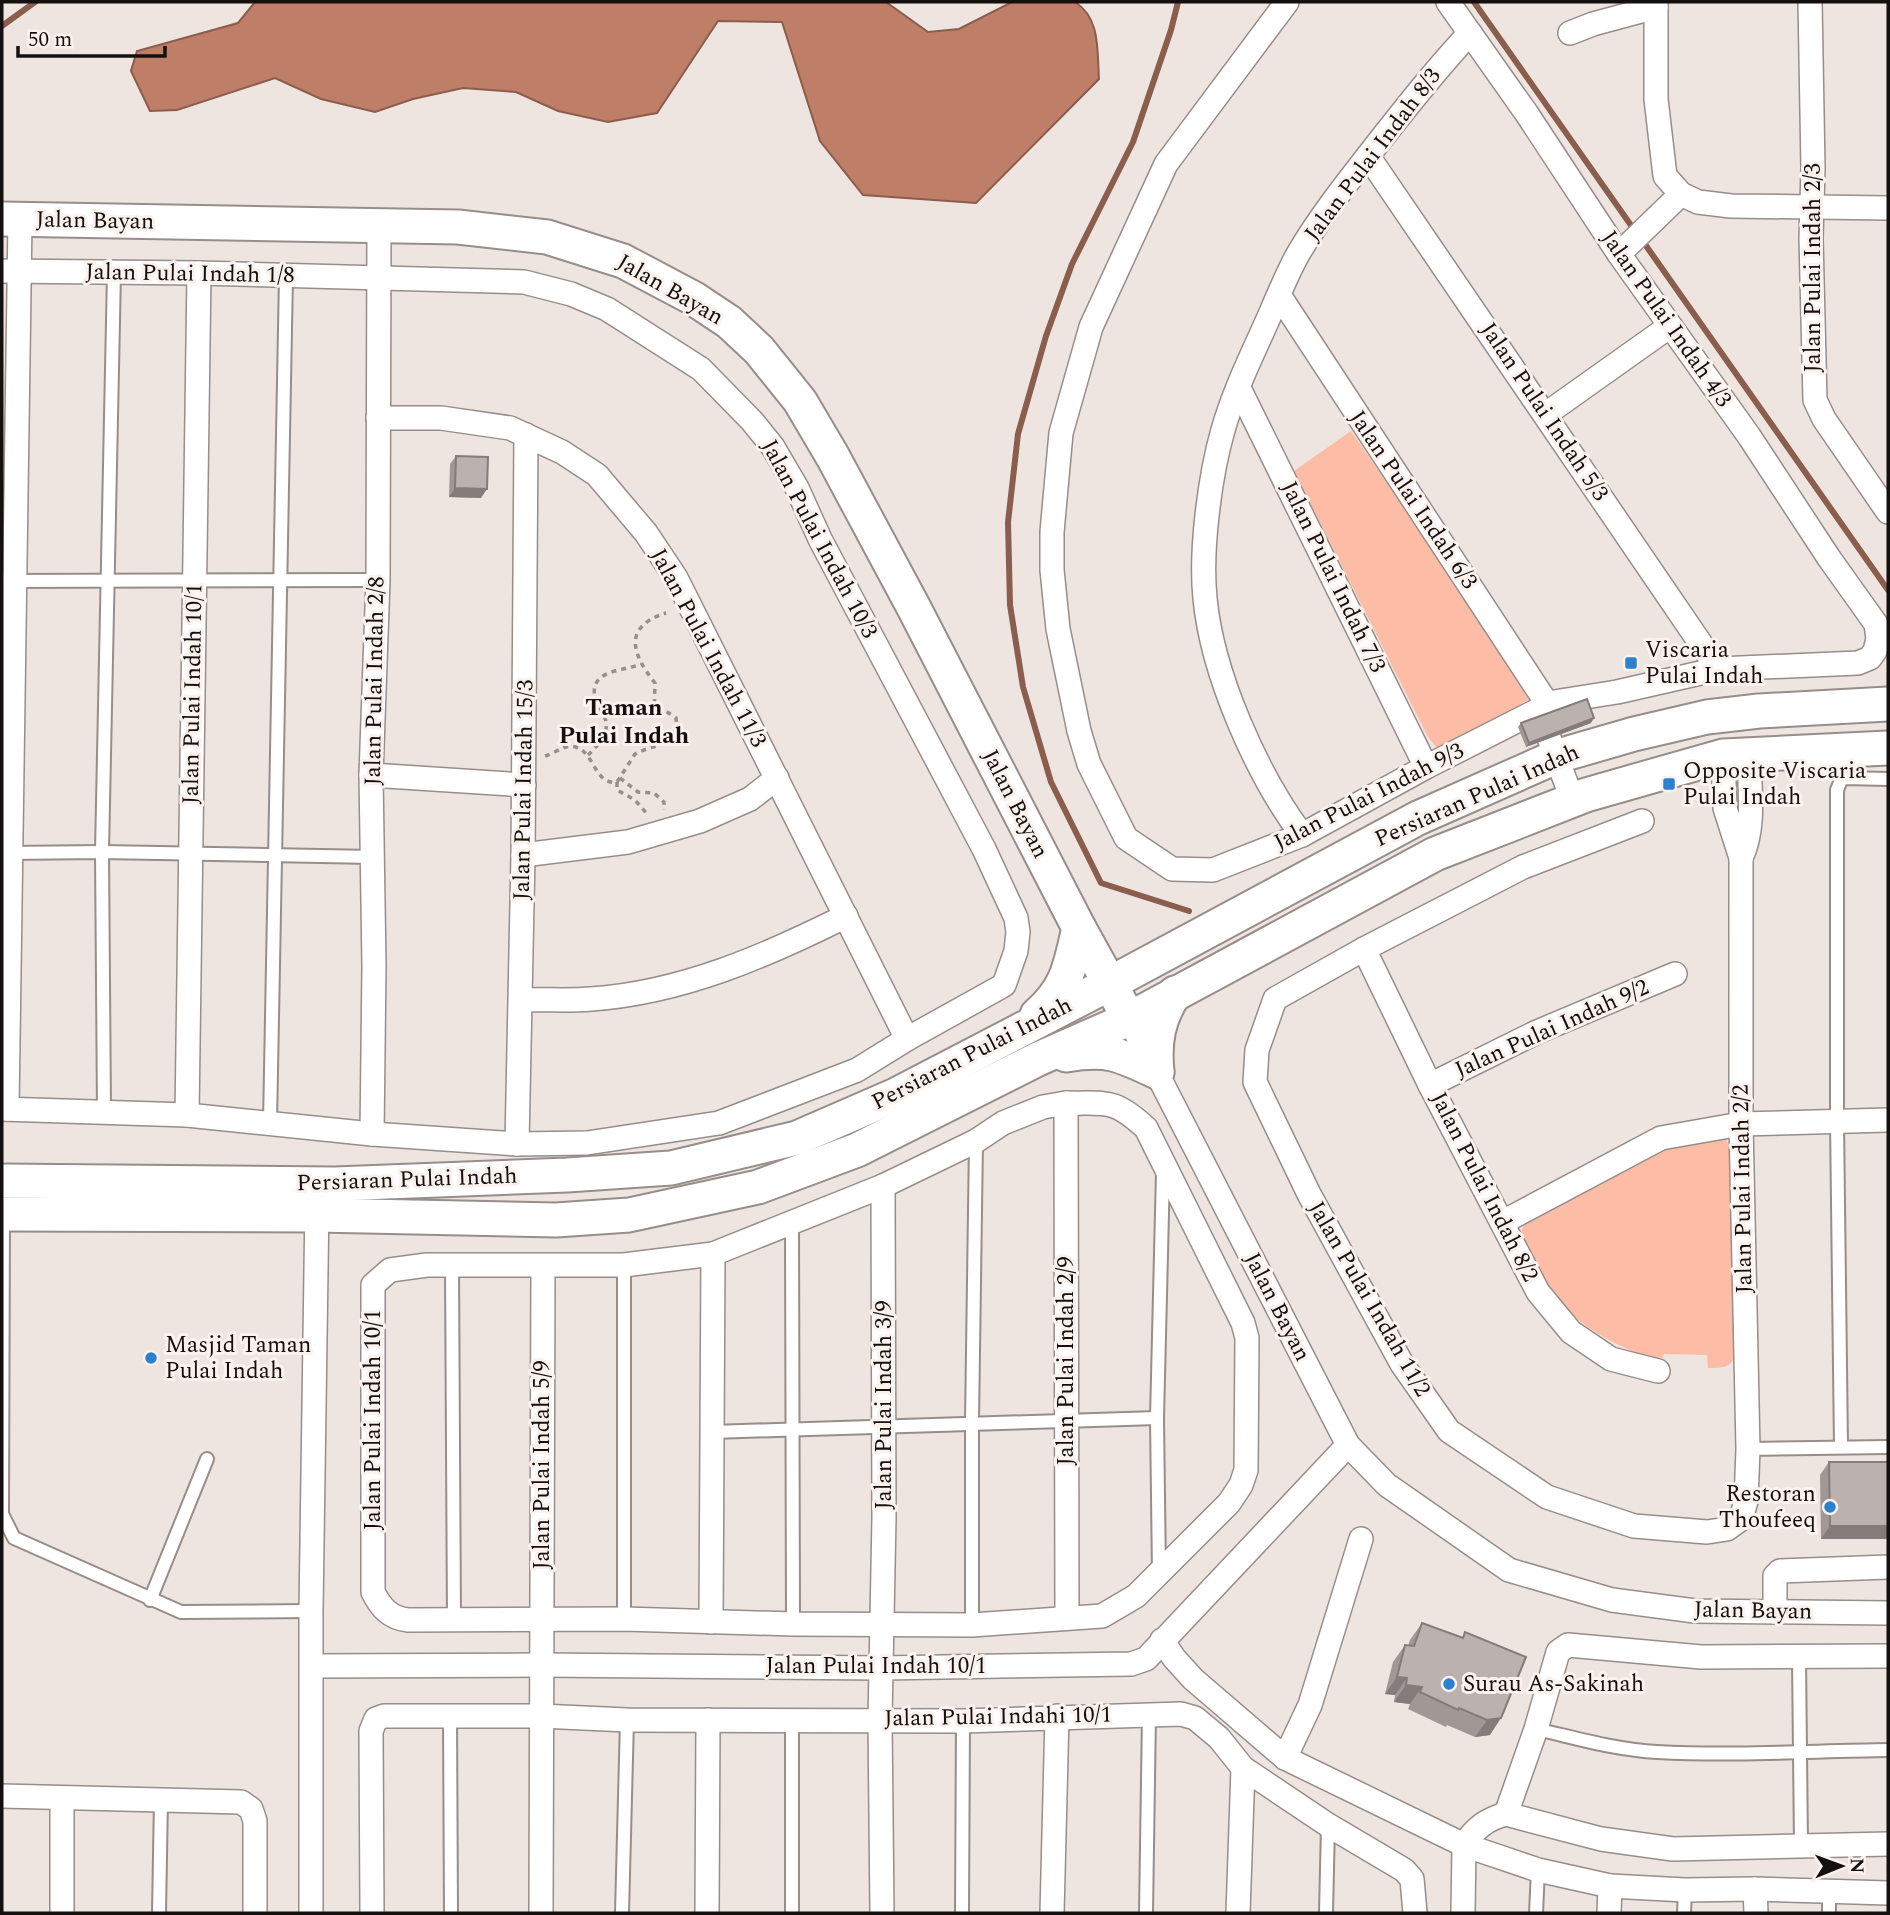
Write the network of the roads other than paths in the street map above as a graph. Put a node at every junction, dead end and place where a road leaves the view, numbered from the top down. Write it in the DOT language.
graph roads {
  1 [pos="1287,2"];
  2 [pos="1448,2"];
  3 [pos="1810,2"];
  4 [pos="1656,4"];
  5 [pos="1470,33"];
  6 [pos="1570,33"];
  7 [pos="1368,156"];
  8 [pos="1681,194"];
  9 [pos="1813,208"];
  10 [pos="1888,208"];
  11 [pos="11,220"];
  12 [pos="379,227"];
  13 [pos="1622,252"];
  14 [pos="10,272"];
  15 [pos="114,273"];
  16 [pos="199,273"];
  17 [pos="286,276"];
  18 [pos="379,277"];
  19 [pos="1279,295"];
  20 [pos="1670,326"];
  21 [pos="1239,387"];
  22 [pos="1546,414"];
  23 [pos="378,418"];
  24 [pos="526,435"];
  25 [pos="1888,512"];
  26 [pos="108,580"];
  27 [pos="378,580"];
  28 [pos="8,581"];
  29 [pos="282,581"];
  30 [pos="195,582"];
  31 [pos="1878,639"];
  32 [pos="1718,669"];
  33 [pos="1888,704"];
  34 [pos="1556,728"];
  35 [pos="1888,748"];
  36 [pos="1736,755"];
  37 [pos="1426,766"];
  38 [pos="371,775"];
  39 [pos="776,778"];
  40 [pos="1888,779"];
  41 [pos="524,785"];
  42 [pos="1580,798"];
  43 [pos="1642,821"];
  44 [pos="1302,835"];
  45 [pos="102,852"];
  46 [pos="7,854"];
  47 [pos="191,854"];
  48 [pos="276,855"];
  49 [pos="523,855"];
  50 [pos="374,857"];
  51 [pos="846,916"];
  52 [pos="1079,928"];
  53 [pos="1364,949"];
  54 [pos="1158,958"];
  55 [pos="1675,975"];
  56 [pos="1111,983"];
  57 [pos="1175,993"];
  58 [pos="521,1000"];
  59 [pos="1129,1019"];
  60 [pos="1020,1030"];
  61 [pos="907,1038"];
  62 [pos="1038,1059"];
  63 [pos="1157,1072"];
  64 [pos="1430,1085"];
  65 [pos="1066,1103"];
  66 [pos="5,1109"];
  67 [pos="104,1111"];
  68 [pos="187,1115"];
  69 [pos="1888,1120"];
  70 [pos="1837,1121"];
  71 [pos="271,1124"];
  72 [pos="1741,1124"];
  73 [pos="372,1134"];
  74 [pos="976,1141"];
  75 [pos="517,1144"];
  76 [pos="1163,1162"];
  77 [pos="2,1181"];
  78 [pos="883,1185"];
  79 [pos="317,1199"];
  80 [pos="3,1214"];
  81 [pos="1503,1222"];
  82 [pos="792,1224"];
  83 [pos="713,1254"];
  84 [pos="624,1265"];
  85 [pos="543,1266"];
  86 [pos="452,1267"];
  87 [pos="1658,1371"];
  88 [pos="1157,1418"];
  89 [pos="1066,1421"];
  90 [pos="972,1422"];
  91 [pos="884,1425"];
  92 [pos="793,1428"];
  93 [pos="712,1432"];
  94 [pos="1348,1445"];
  95 [pos="1841,1447"];
  96 [pos="1888,1447"];
  97 [pos="1748,1449"];
  98 [pos="207,1459"];
  99 [pos="1741,1519"];
  100 [pos="1361,1539"];
  101 [pos="1888,1567"];
  102 [pos="1159,1574"];
  103 [pos="150,1600"];
  104 [pos="311,1611"];
  105 [pos="1775,1612"];
  106 [pos="1888,1613"];
  107 [pos="1067,1618"];
  108 [pos="541,1619"];
  109 [pos="624,1619"];
  110 [pos="454,1621"];
  111 [pos="711,1622"];
  112 [pos="793,1624"];
  113 [pos="883,1625"];
  114 [pos="972,1625"];
  115 [pos="1162,1640"];
  116 [pos="1888,1656"];
  117 [pos="1799,1657"];
  118 [pos="541,1665"];
  119 [pos="312,1667"];
  120 [pos="881,1668"];
  121 [pos="1149,1714"];
  122 [pos="450,1715"];
  123 [pos="540,1716"];
  124 [pos="1057,1716"];
  125 [pos="627,1720"];
  126 [pos="708,1720"];
  127 [pos="792,1720"];
  128 [pos="880,1720"];
  129 [pos="963,1721"];
  130 [pos="1536,1729"];
  131 [pos="1888,1750"];
  132 [pos="1800,1751"];
  133 [pos="1285,1758"];
  134 [pos="1242,1768"];
  135 [pos="2,1796"];
  136 [pos="62,1798"];
  137 [pos="161,1799"];
  138 [pos="1506,1814"];
  139 [pos="1328,1825"];
  140 [pos="1888,1844"];
  141 [pos="1464,1845"];
  142 [pos="1801,1846"];
  143 [pos="1538,1870"];
  144 [pos="1610,1886"];
  145 [pos="1755,1889"];
  146 [pos="1888,1893"];
  147 [pos="1684,1902"];
  148 [pos="1829,1903"];
  149 [pos="62,1913"];
  150 [pos="159,1913"];
  151 [pos="255,1913"];
  152 [pos="311,1913"];
  153 [pos="372,1913"];
  154 [pos="451,1913"];
  155 [pos="541,1913"];
  156 [pos="622,1913"];
  157 [pos="707,1913"];
  158 [pos="792,1913"];
  159 [pos="882,1913"];
  160 [pos="962,1913"];
  161 [pos="1052,1913"];
  162 [pos="1146,1913"];
  163 [pos="1238,1913"];
  164 [pos="1326,1913"];
  165 [pos="1415,1913"];
  166 [pos="1463,1913"];
  167 [pos="1536,1913"];
  168 [pos="1609,1913"];
  169 [pos="1756,1913"];
  1 -- 44 [label="street, Jalan Pulai Indah 9/3"];
  2 -- 5 [label="street, Jalan Pulai Indah 4/3"];
  3 -- 9 [label="street, Jalan Pulai Indah 2/3"];
  4 -- 6 [label="street"];
  4 -- 8 [label="street"];
  5 -- 7 [label="street, Jalan Pulai Indah 8/3"];
  5 -- 13 [label="street, Jalan Pulai Indah 4/3"];
  7 -- 19 [label="street, Jalan Pulai Indah 8/3"];
  7 -- 22 [label="street, Jalan Pulai Indah 5/3"];
  8 -- 9 [label="street"];
  8 -- 13 [label="street"];
  9 -- 10 [label="street"];
  9 -- 25 [label="street, Jalan Pulai Indah 2/3"];
  11 -- 12 [label="main road, Jalan Bayan"];
  11 -- 14 [label="street"];
  12 -- 18 [label="street, Jalan Pulai Indah 2/8"];
  12 -- 52 [label="main road, Jalan Bayan"];
  13 -- 20 [label="street, Jalan Pulai Indah 4/3"];
  14 -- 15 [label="street, Jalan Pulai Indah 1/8"];
  14 -- 28 [label="street"];
  15 -- 16 [label="street, Jalan Pulai Indah 1/8"];
  15 -- 26 [label="lane"];
  16 -- 17 [label="street, Jalan Pulai Indah 1/8"];
  16 -- 30 [label="street, Jalan Pulai Indah 10/1"];
  17 -- 18 [label="street, Jalan Pulai Indah 1/8"];
  17 -- 29 [label="lane"];
  18 -- 23 [label="street, Jalan Pulai Indah 2/8"];
  18 -- 61 [label="street, Jalan Pulai Indah 10/3"];
  19 -- 21 [label="street, Jalan Pulai Indah 8/3"];
  19 -- 34 [label="street, Jalan Pulai Indah 6/3"];
  20 -- 22 [label="street"];
  20 -- 31 [label="street, Jalan Pulai Indah 4/3"];
  21 -- 37 [label="street, Jalan Pulai Indah 7/3"];
  21 -- 44 [label="street, Jalan Pulai Indah 8/3"];
  22 -- 32 [label="street, Jalan Pulai Indah 5/3"];
  23 -- 24 [label="street, Jalan Pulai Indah 11/3"];
  23 -- 27 [label="street, Jalan Pulai Indah 2/8"];
  24 -- 39 [label="street, Jalan Pulai Indah 11/3"];
  24 -- 41 [label="street, Jalan Pulai Indah 15/3"];
  26 -- 28 [label="lane"];
  26 -- 30 [label="lane"];
  26 -- 45 [label="lane"];
  27 -- 29 [label="lane"];
  27 -- 38 [label="street, Jalan Pulai Indah 2/8"];
  28 -- 46 [label="street"];
  29 -- 30 [label="lane"];
  29 -- 48 [label="lane"];
  30 -- 47 [label="street, Jalan Pulai Indah 10/1"];
  31 -- 32 [label="street, Jalan Pulai Indah 9/3"];
  32 -- 34 [label="street, Jalan Pulai Indah 9/3"];
  33 -- 34 [label="main road, Persiaran Pulai Indah"];
  34 -- 37 [label="street, Jalan Pulai Indah 9/3"];
  34 -- 42 [label="street, Jalan Pulai Indah 6/3"];
  34 -- 54 [label="main road, Persiaran Pulai Indah"];
  35 -- 36 [label="main road, Persiaran Pulai Indah"];
  36 -- 42 [label="main road, Persiaran Pulai Indah"];
  36 -- 72 [label="street, Jalan Pulai Indah 2/2"];
  37 -- 44 [label="street, Jalan Pulai Indah 9/3"];
  38 -- 41 [label="street"];
  38 -- 50 [label="street, Jalan Pulai Indah 2/8"];
  39 -- 49 [label="street"];
  39 -- 51 [label="street, Jalan Pulai Indah 11/3"];
  40 -- 70 [label="lane"];
  41 -- 49 [label="street, Jalan Pulai Indah 15/3"];
  42 -- 57 [label="main road, Persiaran Pulai Indah"];
  43 -- 53 [label="street, Jalan Pulai Indah 11/2"];
  45 -- 46 [label="lane"];
  45 -- 47 [label="lane"];
  45 -- 67 [label="lane"];
  46 -- 66 [label="street"];
  47 -- 48 [label="lane"];
  47 -- 68 [label="street, Jalan Pulai Indah 10/1"];
  48 -- 50 [label="lane"];
  48 -- 71 [label="lane"];
  49 -- 58 [label="street, Jalan Pulai Indah 15/3"];
  50 -- 73 [label="street, Jalan Pulai Indah 2/8"];
  51 -- 58 [label="street"];
  51 -- 61 [label="street, Jalan Pulai Indah 11/3"];
  52 -- 54 [label="main road"];
  52 -- 56 [label="main road, Jalan Bayan"];
  52 -- 60 [label="main road"];
  53 -- 64 [label="street, Jalan Pulai Indah 8/2"];
  53 -- 99 [label="street, Jalan Pulai Indah 11/2"];
  54 -- 56 [label="main road, Persiaran Pulai Indah"];
  55 -- 64 [label="street, Jalan Pulai Indah 9/2"];
  56 -- 59 [label="main road, Jalan Bayan"];
  56 -- 60 [label="main road, Persiaran Pulai Indah"];
  57 -- 59 [label="main road, Persiaran Pulai Indah"];
  57 -- 63 [label="main road"];
  58 -- 75 [label="street, Jalan Pulai Indah 15/3"];
  59 -- 62 [label="main road, Persiaran Pulai Indah"];
  59 -- 63 [label="street, Jalan Bayan"];
  60 -- 79 [label="main road, Persiaran Pulai Indah"];
  61 -- 75 [label="street"];
  62 -- 63 [label="main road"];
  62 -- 79 [label="main road, Persiaran Pulai Indah"];
  63 -- 94 [label="street, Jalan Bayan"];
  64 -- 81 [label="street, Jalan Pulai Indah 8/2"];
  65 -- 74 [label="street, Jalan Pulai Indah 10/1"];
  65 -- 76 [label="street, Jalan Pulai Indah 10/1"];
  65 -- 89 [label="street, Jalan Pulai Indah 2/9"];
  66 -- 67 [label="street"];
  67 -- 68 [label="street"];
  68 -- 71 [label="street"];
  69 -- 70 [label="street"];
  70 -- 72 [label="street"];
  70 -- 95 [label="lane"];
  71 -- 73 [label="street"];
  72 -- 81 [label="street"];
  72 -- 97 [label="street, Jalan Pulai Indah 2/2"];
  73 -- 75 [label="street"];
  74 -- 78 [label="street, Jalan Pulai Indah 10/1"];
  74 -- 90 [label="lane"];
  76 -- 88 [label="lane"];
  76 -- 102 [label="street"];
  77 -- 79 [label="main road, Persiaran Pulai Indah"];
  78 -- 82 [label="street, Jalan Pulai Indah 10/1"];
  78 -- 91 [label="street, Jalan Pulai Indah 3/9"];
  79 -- 80 [label="main road, Persiaran Pulai Indah"];
  79 -- 104 [label="street"];
  80 -- 103 [label="lane"];
  81 -- 87 [label="street, Jalan Pulai Indah 8/2"];
  82 -- 83 [label="street, Jalan Pulai Indah 10/1"];
  82 -- 92 [label="lane"];
  83 -- 84 [label="street, Jalan Pulai Indah 10/1"];
  83 -- 93 [label="street"];
  84 -- 85 [label="street, Jalan Pulai Indah 10/1"];
  84 -- 109 [label="lane"];
  85 -- 86 [label="street, Jalan Pulai Indah 10/1"];
  85 -- 108 [label="street, Jalan Pulai Indah 5/9"];
  86 -- 110 [label="lane"];
  86 -- 110 [label="street, Jalan Pulai Indah 10/1"];
  88 -- 89 [label="lane"];
  88 -- 102 [label="lane"];
  89 -- 90 [label="lane"];
  89 -- 107 [label="street, Jalan Pulai Indah 2/9"];
  90 -- 91 [label="lane"];
  90 -- 114 [label="lane"];
  91 -- 92 [label="lane"];
  91 -- 113 [label="street, Jalan Pulai Indah 3/9"];
  92 -- 93 [label="lane"];
  92 -- 112 [label="lane"];
  93 -- 111 [label="street"];
  94 -- 105 [label="street, Jalan Bayan"];
  94 -- 115 [label="street, Jalan Pulai Indah 10/1"];
  95 -- 96 [label="lane"];
  95 -- 97 [label="lane"];
  97 -- 99 [label="street, Jalan Pulai Indah 2/2"];
  98 -- 103 [label="lane"];
  100 -- 133 [label="street"];
  101 -- 105 [label="street"];
  102 -- 107 [label="street, Jalan Pulai Indah 10/1"];
  103 -- 104 [label="lane"];
  104 -- 119 [label="street"];
  105 -- 106 [label="street, Jalan Bayan"];
  107 -- 114 [label="street, Jalan Pulai Indah 10/1"];
  108 -- 109 [label="street, Jalan Pulai Indah 10/1"];
  108 -- 110 [label="street, Jalan Pulai Indah 10/1"];
  108 -- 118 [label="street, Jalan Pulai Indah 5/9"];
  109 -- 111 [label="street, Jalan Pulai Indah 10/1"];
  111 -- 112 [label="street, Jalan Pulai Indah 10/1"];
  112 -- 113 [label="street, Jalan Pulai Indah 10/1"];
  113 -- 114 [label="street, Jalan Pulai Indah 10/1"];
  113 -- 120 [label="street, Jalan Pulai Indah 3/9"];
  115 -- 120 [label="street, Jalan Pulai Indah 10/1"];
  115 -- 133 [label="street"];
  116 -- 117 [label="street"];
  117 -- 130 [label="street"];
  117 -- 132 [label="lane"];
  118 -- 119 [label="street, Jalan Pulai Indah 10/1"];
  118 -- 120 [label="street, Jalan Pulai Indah 10/1"];
  118 -- 123 [label="street, Jalan Pulai Indah 5/9"];
  119 -- 152 [label="street"];
  120 -- 128 [label="street, Jalan Pulai Indah 3/9"];
  121 -- 124 [label="street, Jalan Pulai Indahi 10/1"];
  121 -- 134 [label="street, Jalan Pulai Indahi 10/1"];
  121 -- 162 [label="lane"];
  122 -- 123 [label="street, Jalan Pulai Indahi 10/1"];
  122 -- 153 [label="street, Jalan Pulai Indahi 10/1"];
  122 -- 154 [label="lane"];
  123 -- 125 [label="street, Jalan Pulai Indahi 10/1"];
  123 -- 155 [label="street, Jalan Pulai Indah 5/9"];
  124 -- 129 [label="street, Jalan Pulai Indahi 10/1"];
  124 -- 161 [label="street"];
  125 -- 126 [label="street, Jalan Pulai Indahi 10/1"];
  125 -- 156 [label="lane"];
  126 -- 127 [label="street, Jalan Pulai Indahi 10/1"];
  126 -- 157 [label="street"];
  127 -- 128 [label="street, Jalan Pulai Indahi 10/1"];
  127 -- 158 [label="lane"];
  128 -- 129 [label="street, Jalan Pulai Indahi 10/1"];
  128 -- 159 [label="street, Jalan Pulai Indah 3/9"];
  129 -- 160 [label="lane"];
  130 -- 132 [label="lane"];
  130 -- 138 [label="street"];
  131 -- 132 [label="lane"];
  132 -- 142 [label="lane"];
  133 -- 141 [label="street"];
  134 -- 139 [label="street, Jalan Pulai Indahi 10/1"];
  134 -- 163 [label="street"];
  135 -- 136 [label="street"];
  136 -- 137 [label="street"];
  136 -- 149 [label="street"];
  137 -- 150 [label="lane"];
  137 -- 151 [label="street"];
  138 -- 141 [label="street"];
  138 -- 142 [label="street"];
  139 -- 164 [label="lane"];
  139 -- 165 [label="street, Jalan Pulai Indahi 10/1"];
  140 -- 142 [label="street"];
  141 -- 143 [label="street"];
  141 -- 166 [label="street"];
  143 -- 144 [label="street"];
  143 -- 167 [label="lane"];
  144 -- 147 [label="street"];
  144 -- 168 [label="street"];
  145 -- 147 [label="street"];
  145 -- 148 [label="street"];
  145 -- 169 [label="street"];
  146 -- 148 [label="street"];
}
